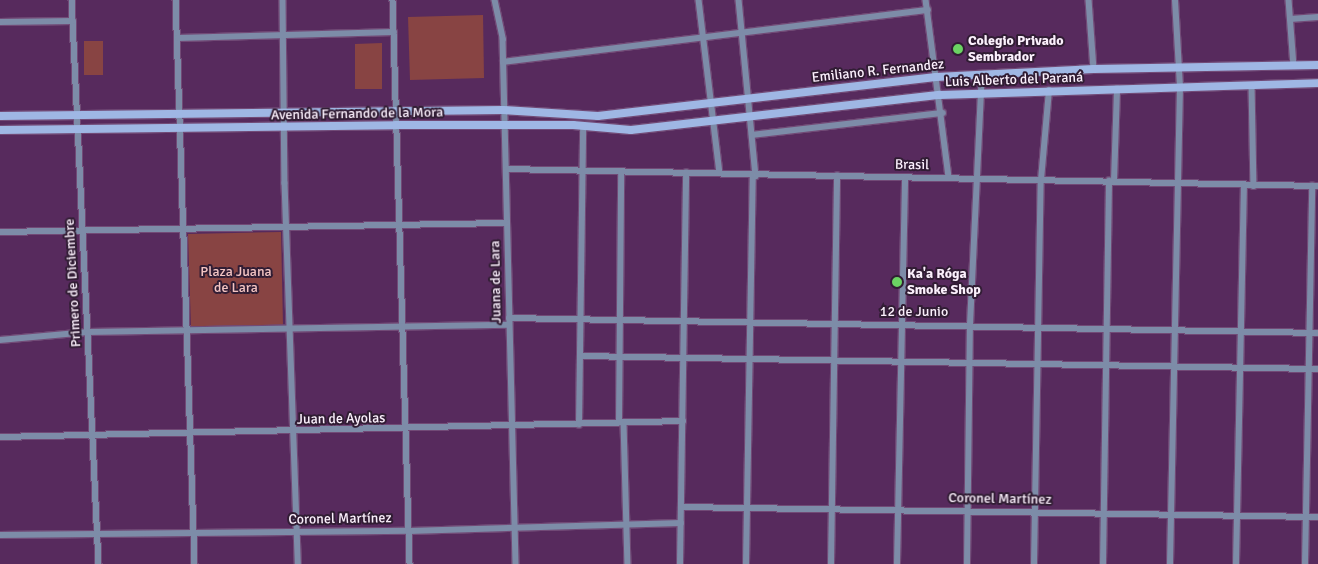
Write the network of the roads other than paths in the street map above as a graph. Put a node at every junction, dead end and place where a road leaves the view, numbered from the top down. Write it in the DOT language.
graph roads {
  1 [pos="72,0"];
  2 [pos="176,0"];
  3 [pos="283,0"];
  4 [pos="393,0"];
  5 [pos="495,0"];
  6 [pos="699,0"];
  7 [pos="739,0"];
  8 [pos="926,0"];
  9 [pos="1089,0"];
  10 [pos="1175,0"];
  11 [pos="1289,0"];
  12 [pos="928,10"];
  13 [pos="1318,16"];
  14 [pos="1290,19"];
  15 [pos="73,21"];
  16 [pos="0,22"];
  17 [pos="394,32"];
  18 [pos="743,32"];
  19 [pos="283,35"];
  20 [pos="704,37"];
  21 [pos="178,38"];
  22 [pos="503,62"];
  23 [pos="1318,65"];
  24 [pos="1294,66"];
  25 [pos="1178,68"];
  26 [pos="1094,69"];
  27 [pos="982,75"];
  28 [pos="936,77"];
  29 [pos="1318,83"];
  30 [pos="1252,85"];
  31 [pos="1180,87"];
  32 [pos="1116,89"];
  33 [pos="1049,90"];
  34 [pos="982,93"];
  35 [pos="940,95"];
  36 [pos="750,97"];
  37 [pos="711,102"];
  38 [pos="395,110"];
  39 [pos="503,110"];
  40 [pos="283,111"];
  41 [pos="943,113"];
  42 [pos="78,114"];
  43 [pos="180,114"];
  44 [pos="750,115"];
  45 [pos="0,116"];
  46 [pos="713,120"];
  47 [pos="396,125"];
  48 [pos="505,125"];
  49 [pos="583,126"];
  50 [pos="284,128"];
  51 [pos="78,129"];
  52 [pos="181,129"];
  53 [pos="0,130"];
  54 [pos="752,135"];
  55 [pos="506,169"];
  56 [pos="580,171"];
  57 [pos="621,172"];
  58 [pos="686,173"];
  59 [pos="720,173"];
  60 [pos="754,176"];
  61 [pos="837,176"];
  62 [pos="905,178"];
  63 [pos="949,178"];
  64 [pos="977,179"];
  65 [pos="1041,180"];
  66 [pos="1112,181"];
  67 [pos="1178,183"];
  68 [pos="1244,186"];
  69 [pos="1254,186"];
  70 [pos="1315,186"];
  71 [pos="507,224"];
  72 [pos="398,226"];
  73 [pos="286,228"];
  74 [pos="83,231"];
  75 [pos="184,231"];
  76 [pos="0,232"];
  77 [pos="580,320"];
  78 [pos="618,320"];
  79 [pos="509,322"];
  80 [pos="683,322"];
  81 [pos="749,323"];
  82 [pos="835,325"];
  83 [pos="903,325"];
  84 [pos="970,325"];
  85 [pos="1038,326"];
  86 [pos="403,328"];
  87 [pos="1106,328"];
  88 [pos="290,330"];
  89 [pos="1174,330"];
  90 [pos="1242,331"];
  91 [pos="88,332"];
  92 [pos="187,332"];
  93 [pos="1309,332"];
  94 [pos="1318,333"];
  95 [pos="0,340"];
  96 [pos="580,356"];
  97 [pos="617,356"];
  98 [pos="684,357"];
  99 [pos="749,358"];
  100 [pos="834,359"];
  101 [pos="903,360"];
  102 [pos="969,362"];
  103 [pos="1037,363"];
  104 [pos="1106,364"];
  105 [pos="1172,366"];
  106 [pos="1241,367"];
  107 [pos="1308,369"];
  108 [pos="1318,369"];
  109 [pos="683,421"];
  110 [pos="621,423"];
  111 [pos="579,425"];
  112 [pos="513,426"];
  113 [pos="406,430"];
  114 [pos="292,432"];
  115 [pos="190,434"];
  116 [pos="93,436"];
  117 [pos="0,437"];
  118 [pos="681,507"];
  119 [pos="747,508"];
  120 [pos="832,509"];
  121 [pos="899,510"];
  122 [pos="968,511"];
  123 [pos="1035,512"];
  124 [pos="1104,514"];
  125 [pos="1170,515"];
  126 [pos="1237,516"];
  127 [pos="1306,517"];
  128 [pos="1318,517"];
  129 [pos="681,523"];
  130 [pos="627,526"];
  131 [pos="515,529"];
  132 [pos="409,531"];
  133 [pos="297,532"];
  134 [pos="98,534"];
  135 [pos="193,534"];
  136 [pos="0,536"];
  137 [pos="99,564"];
  138 [pos="195,564"];
  139 [pos="298,564"];
  140 [pos="410,564"];
  141 [pos="516,564"];
  142 [pos="628,564"];
  143 [pos="680,564"];
  144 [pos="746,564"];
  145 [pos="831,564"];
  146 [pos="898,564"];
  147 [pos="967,564"];
  148 [pos="1034,564"];
  149 [pos="1103,564"];
  150 [pos="1170,564"];
  151 [pos="1236,564"];
  152 [pos="1304,564"];
  1 -- 15 [label="street, Primero de Diciembre"];
  2 -- 21 [label="street"];
  3 -- 19 [label="street"];
  4 -- 17 [label="street"];
  5 -- 22 [label="street, Juana de Lara"];
  6 -- 20 [label="street"];
  7 -- 18 [label="street"];
  8 -- 12 [label="street"];
  9 -- 26 [label="street"];
  10 -- 25 [label="street"];
  11 -- 14 [label="street"];
  12 -- 18 [label="street"];
  12 -- 28 [label="street"];
  13 -- 14 [label="street"];
  14 -- 24 [label="street"];
  15 -- 16 [label="street"];
  15 -- 42 [label="street, Primero de Diciembre"];
  17 -- 19 [label="street"];
  17 -- 38 [label="street"];
  18 -- 20 [label="street"];
  18 -- 36 [label="street"];
  19 -- 21 [label="street"];
  19 -- 40 [label="street"];
  20 -- 22 [label="street"];
  20 -- 37 [label="street"];
  21 -- 43 [label="street"];
  22 -- 39 [label="street, Juana de Lara"];
  23 -- 24 [label="main road, Emiliano R. Fernandez"];
  24 -- 25 [label="main road, Emiliano R. Fernandez"];
  25 -- 26 [label="main road, Emiliano R. Fernandez"];
  25 -- 31 [label="street"];
  26 -- 27 [label="main road, Emiliano R. Fernandez"];
  27 -- 28 [label="main road, Emiliano R. Fernandez"];
  27 -- 34 [label="street"];
  28 -- 35 [label="street"];
  28 -- 36 [label="main road, Emiliano R. Fernandez"];
  29 -- 30 [label="main road, Luis Alberto del Paraná"];
  30 -- 31 [label="main road, Luis Alberto del Paraná"];
  30 -- 69 [label="street"];
  31 -- 32 [label="main road, Luis Alberto del Paraná"];
  31 -- 67 [label="street"];
  32 -- 33 [label="main road, Luis Alberto del Paraná"];
  32 -- 66 [label="street"];
  33 -- 34 [label="main road, Luis Alberto del Paraná"];
  33 -- 65 [label="street"];
  34 -- 35 [label="main road, Luis Alberto del Paraná"];
  34 -- 64 [label="street"];
  35 -- 41 [label="street"];
  35 -- 44 [label="main road, Luis Alberto del Paraná"];
  36 -- 37 [label="main road, Emiliano R. Fernandez"];
  36 -- 44 [label="street"];
  37 -- 39 [label="main road, Avenida Fernando de la Mora"];
  37 -- 46 [label="street"];
  38 -- 39 [label="main road, Avenida Fernando de la Mora"];
  38 -- 40 [label="main road, Avenida Fernando de la Mora"];
  38 -- 47 [label="street"];
  39 -- 48 [label="street, Juana de Lara"];
  40 -- 43 [label="main road, Avenida Fernando de la Mora"];
  40 -- 50 [label="street"];
  41 -- 54 [label="street"];
  41 -- 63 [label="street"];
  42 -- 43 [label="main road, Avenida Fernando de la Mora"];
  42 -- 45 [label="main road, Avenida Fernando de la Mora"];
  42 -- 51 [label="street, Primero de Diciembre"];
  43 -- 52 [label="street"];
  44 -- 46 [label="main road, Luis Alberto del Paraná"];
  44 -- 54 [label="street"];
  46 -- 49 [label="main road, Avenida Fernando de la Mora"];
  46 -- 59 [label="street"];
  47 -- 48 [label="main road, Avenida Fernando de la Mora"];
  47 -- 50 [label="main road, Avenida Fernando de la Mora"];
  47 -- 72 [label="street"];
  48 -- 49 [label="main road, Avenida Fernando de la Mora"];
  48 -- 55 [label="street, Juana de Lara"];
  49 -- 56 [label="street"];
  50 -- 52 [label="main road, Avenida Fernando de la Mora"];
  50 -- 73 [label="street"];
  51 -- 52 [label="main road, Avenida Fernando de la Mora"];
  51 -- 53 [label="main road, Avenida Fernando de la Mora"];
  51 -- 74 [label="street, Primero de Diciembre"];
  52 -- 75 [label="street"];
  54 -- 60 [label="street"];
  55 -- 56 [label="street, Brasil"];
  55 -- 71 [label="street, Juana de Lara"];
  56 -- 57 [label="street, Brasil"];
  56 -- 77 [label="street"];
  57 -- 58 [label="street, Brasil"];
  57 -- 78 [label="street"];
  58 -- 59 [label="street, Brasil"];
  58 -- 80 [label="street"];
  59 -- 60 [label="street, Brasil"];
  60 -- 61 [label="street, Brasil"];
  60 -- 81 [label="street"];
  61 -- 62 [label="street, Brasil"];
  61 -- 82 [label="street"];
  62 -- 63 [label="street, Brasil"];
  62 -- 83 [label="street"];
  63 -- 64 [label="street, Brasil"];
  64 -- 65 [label="street, Brasil"];
  64 -- 84 [label="street"];
  65 -- 66 [label="street, Brasil"];
  65 -- 85 [label="street"];
  66 -- 67 [label="street, Brasil"];
  66 -- 87 [label="street"];
  67 -- 68 [label="street, Brasil"];
  67 -- 89 [label="street"];
  68 -- 69 [label="street, Brasil"];
  68 -- 90 [label="street"];
  69 -- 70 [label="street, Brasil"];
  70 -- 93 [label="street"];
  71 -- 72 [label="street"];
  71 -- 79 [label="street, Juana de Lara"];
  72 -- 73 [label="street"];
  72 -- 86 [label="street"];
  73 -- 75 [label="street"];
  73 -- 88 [label="street"];
  74 -- 75 [label="street"];
  74 -- 76 [label="street"];
  74 -- 91 [label="street, Primero de Diciembre"];
  75 -- 92 [label="street"];
  77 -- 78 [label="street, 12 de Junio"];
  77 -- 79 [label="street, 12 de Junio"];
  77 -- 96 [label="street"];
  78 -- 80 [label="street, 12 de Junio"];
  78 -- 97 [label="street"];
  79 -- 86 [label="street, 12 de Junio"];
  79 -- 112 [label="street, Juana de Lara"];
  80 -- 81 [label="street, 12 de Junio"];
  80 -- 98 [label="street"];
  81 -- 82 [label="street, 12 de Junio"];
  81 -- 99 [label="street"];
  82 -- 83 [label="street, 12 de Junio"];
  82 -- 100 [label="street"];
  83 -- 84 [label="street, 12 de Junio"];
  83 -- 101 [label="street"];
  84 -- 85 [label="street, 12 de Junio"];
  84 -- 102 [label="street"];
  85 -- 87 [label="street, 12 de Junio"];
  85 -- 103 [label="street"];
  86 -- 88 [label="street, 12 de Junio"];
  86 -- 113 [label="street"];
  87 -- 89 [label="street, 12 de Junio"];
  87 -- 104 [label="street"];
  88 -- 92 [label="street, 12 de Junio"];
  88 -- 114 [label="street"];
  89 -- 90 [label="street, 12 de Junio"];
  89 -- 105 [label="street"];
  90 -- 93 [label="street, 12 de Junio"];
  90 -- 106 [label="street"];
  91 -- 92 [label="street, 12 de Junio"];
  91 -- 95 [label="street, 12 de Junio"];
  91 -- 116 [label="street, Primero de Diciembre"];
  92 -- 115 [label="street"];
  93 -- 94 [label="street, 12 de Junio"];
  93 -- 107 [label="street"];
  96 -- 97 [label="street"];
  96 -- 111 [label="street"];
  97 -- 98 [label="street"];
  97 -- 110 [label="street"];
  98 -- 99 [label="street"];
  98 -- 109 [label="street"];
  99 -- 100 [label="street"];
  99 -- 119 [label="street"];
  100 -- 101 [label="street"];
  100 -- 120 [label="street"];
  101 -- 102 [label="street"];
  101 -- 121 [label="street"];
  102 -- 103 [label="street"];
  102 -- 122 [label="street"];
  103 -- 104 [label="street"];
  103 -- 123 [label="street"];
  104 -- 105 [label="street"];
  104 -- 124 [label="street"];
  105 -- 106 [label="street"];
  105 -- 125 [label="street"];
  106 -- 107 [label="street"];
  106 -- 126 [label="street"];
  107 -- 108 [label="street"];
  107 -- 127 [label="street"];
  109 -- 110 [label="street, Juan de Ayolas"];
  109 -- 118 [label="street"];
  110 -- 111 [label="street, Juan de Ayolas"];
  110 -- 130 [label="street"];
  111 -- 112 [label="street, Juan de Ayolas"];
  112 -- 113 [label="street, Juan de Ayolas"];
  112 -- 131 [label="street, Juana de Lara"];
  113 -- 114 [label="street, Juan de Ayolas"];
  113 -- 132 [label="street"];
  114 -- 115 [label="street, Juan de Ayolas"];
  114 -- 133 [label="street"];
  115 -- 116 [label="street, Juan de Ayolas"];
  115 -- 135 [label="street"];
  116 -- 117 [label="street, Juan de Ayolas"];
  116 -- 134 [label="street, Primero de Diciembre"];
  118 -- 119 [label="street, Coronel Martínez"];
  118 -- 129 [label="street"];
  119 -- 120 [label="street, Coronel Martínez"];
  119 -- 144 [label="street"];
  120 -- 121 [label="street, Coronel Martínez"];
  120 -- 145 [label="street"];
  121 -- 122 [label="street, Coronel Martínez"];
  121 -- 146 [label="street"];
  122 -- 123 [label="street, Coronel Martínez"];
  122 -- 147 [label="street"];
  123 -- 124 [label="street, Coronel Martínez"];
  123 -- 148 [label="street"];
  124 -- 125 [label="street, Coronel Martínez"];
  124 -- 149 [label="street"];
  125 -- 126 [label="street, Coronel Martínez"];
  125 -- 150 [label="street"];
  126 -- 127 [label="street, Coronel Martínez"];
  126 -- 151 [label="street"];
  127 -- 128 [label="street, Coronel Martínez"];
  127 -- 152 [label="street"];
  129 -- 130 [label="street, Coronel Martínez"];
  129 -- 143 [label="street"];
  130 -- 131 [label="street, Coronel Martínez"];
  130 -- 142 [label="street"];
  131 -- 132 [label="street, Coronel Martínez"];
  131 -- 141 [label="street, Juana de Lara"];
  132 -- 133 [label="street, Coronel Martínez"];
  132 -- 140 [label="street"];
  133 -- 135 [label="street, Coronel Martínez"];
  133 -- 139 [label="street"];
  134 -- 135 [label="street, Coronel Martínez"];
  134 -- 136 [label="street, Coronel Martínez"];
  134 -- 137 [label="street, Primero de Diciembre"];
  135 -- 138 [label="street"];
}
